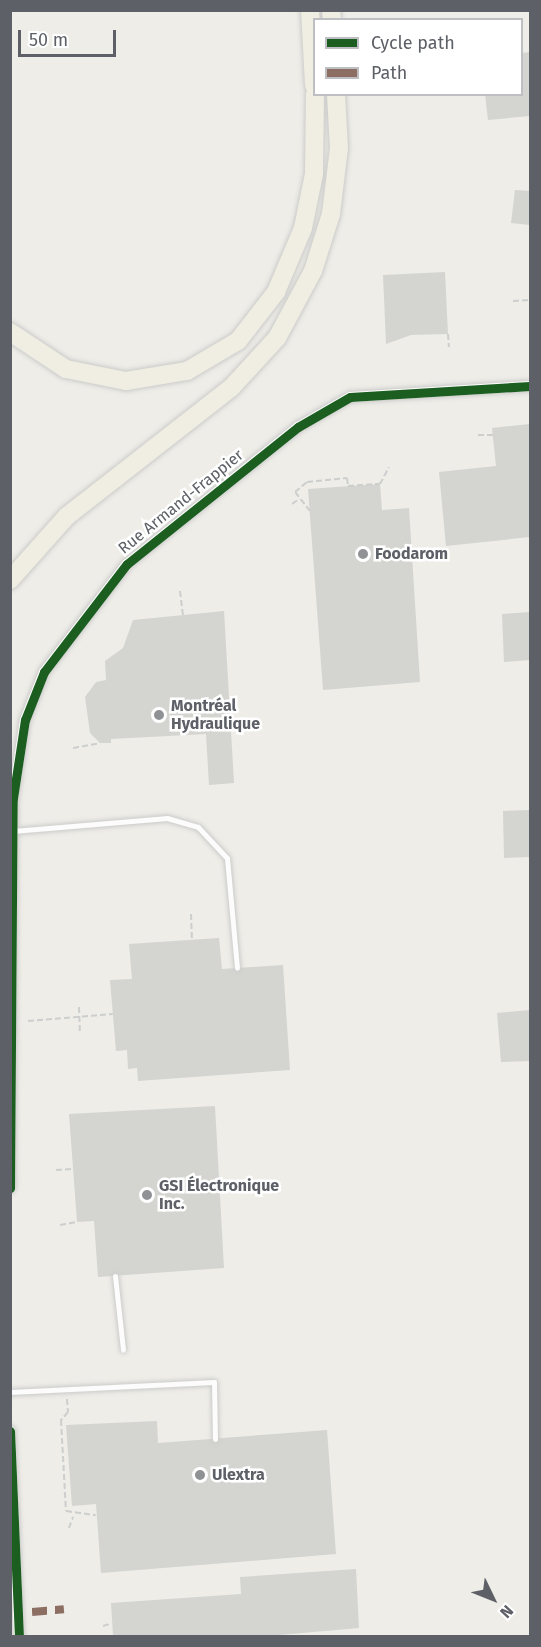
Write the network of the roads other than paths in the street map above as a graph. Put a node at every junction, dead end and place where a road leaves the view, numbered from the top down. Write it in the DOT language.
graph roads {
  1 [pos="310,10"];
  2 [pos="313,55"];
  3 [pos="315,96"];
  4 [pos="336,96"];
  5 [pos="10,332"];
  6 [pos="531,386"];
  7 [pos="10,580"];
  8 [pos="13,831"];
  9 [pos="237,968"];
  10 [pos="10,1188"];
  11 [pos="115,1276"];
  12 [pos="123,1350"];
  13 [pos="10,1392"];
  14 [pos="10,1431"];
  15 [pos="215,1439"];
  16 [pos="19,1636"];
  1 -- 2 [label="highway"];
  3 -- 5 [label="highway"];
  4 -- 7 [label="highway"];
  6 -- 8 [label="street, Rue Armand-Frappier"];
  8 -- 9 [label="lane"];
  8 -- 10 [label="street, Rue Armand-Frappier"];
  11 -- 12 [label="lane"];
  13 -- 15 [label="lane"];
  14 -- 16 [label="street"];
}
